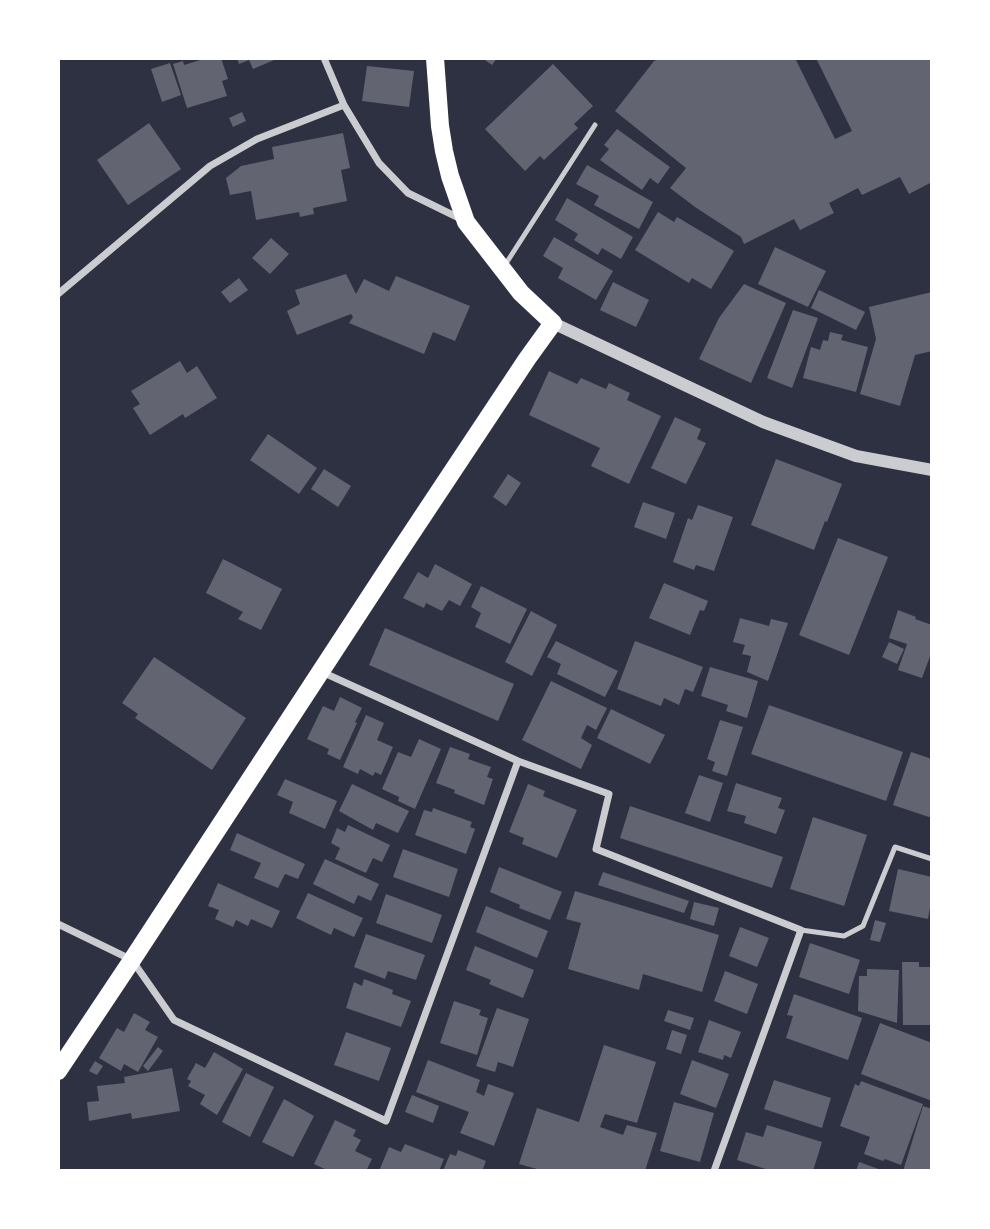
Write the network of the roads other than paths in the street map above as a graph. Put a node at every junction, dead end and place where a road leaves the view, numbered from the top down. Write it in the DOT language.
graph roads {
  1 [pos="324,58"];
  2 [pos="435,58"];
  3 [pos="344,105"];
  4 [pos="595,125"];
  5 [pos="466,222"];
  6 [pos="503,268"];
  7 [pos="58,294"];
  8 [pos="553,323"];
  9 [pos="932,470"];
  10 [pos="321,672"];
  11 [pos="518,761"];
  12 [pos="932,859"];
  13 [pos="58,924"];
  14 [pos="801,930"];
  15 [pos="132,960"];
  16 [pos="58,1071"];
  17 [pos="714,1171"];
  1 -- 3 [label="street"];
  2 -- 5 [label="main road"];
  3 -- 5 [label="street"];
  3 -- 7 [label="street"];
  4 -- 6 [label="lane"];
  5 -- 6 [label="main road"];
  6 -- 8 [label="main road"];
  8 -- 9 [label="street"];
  8 -- 10 [label="main road"];
  10 -- 11 [label="street"];
  10 -- 15 [label="main road"];
  11 -- 14 [label="street"];
  11 -- 15 [label="street"];
  12 -- 14 [label="lane"];
  13 -- 15 [label="street"];
  14 -- 17 [label="street"];
  15 -- 16 [label="main road"];
}
